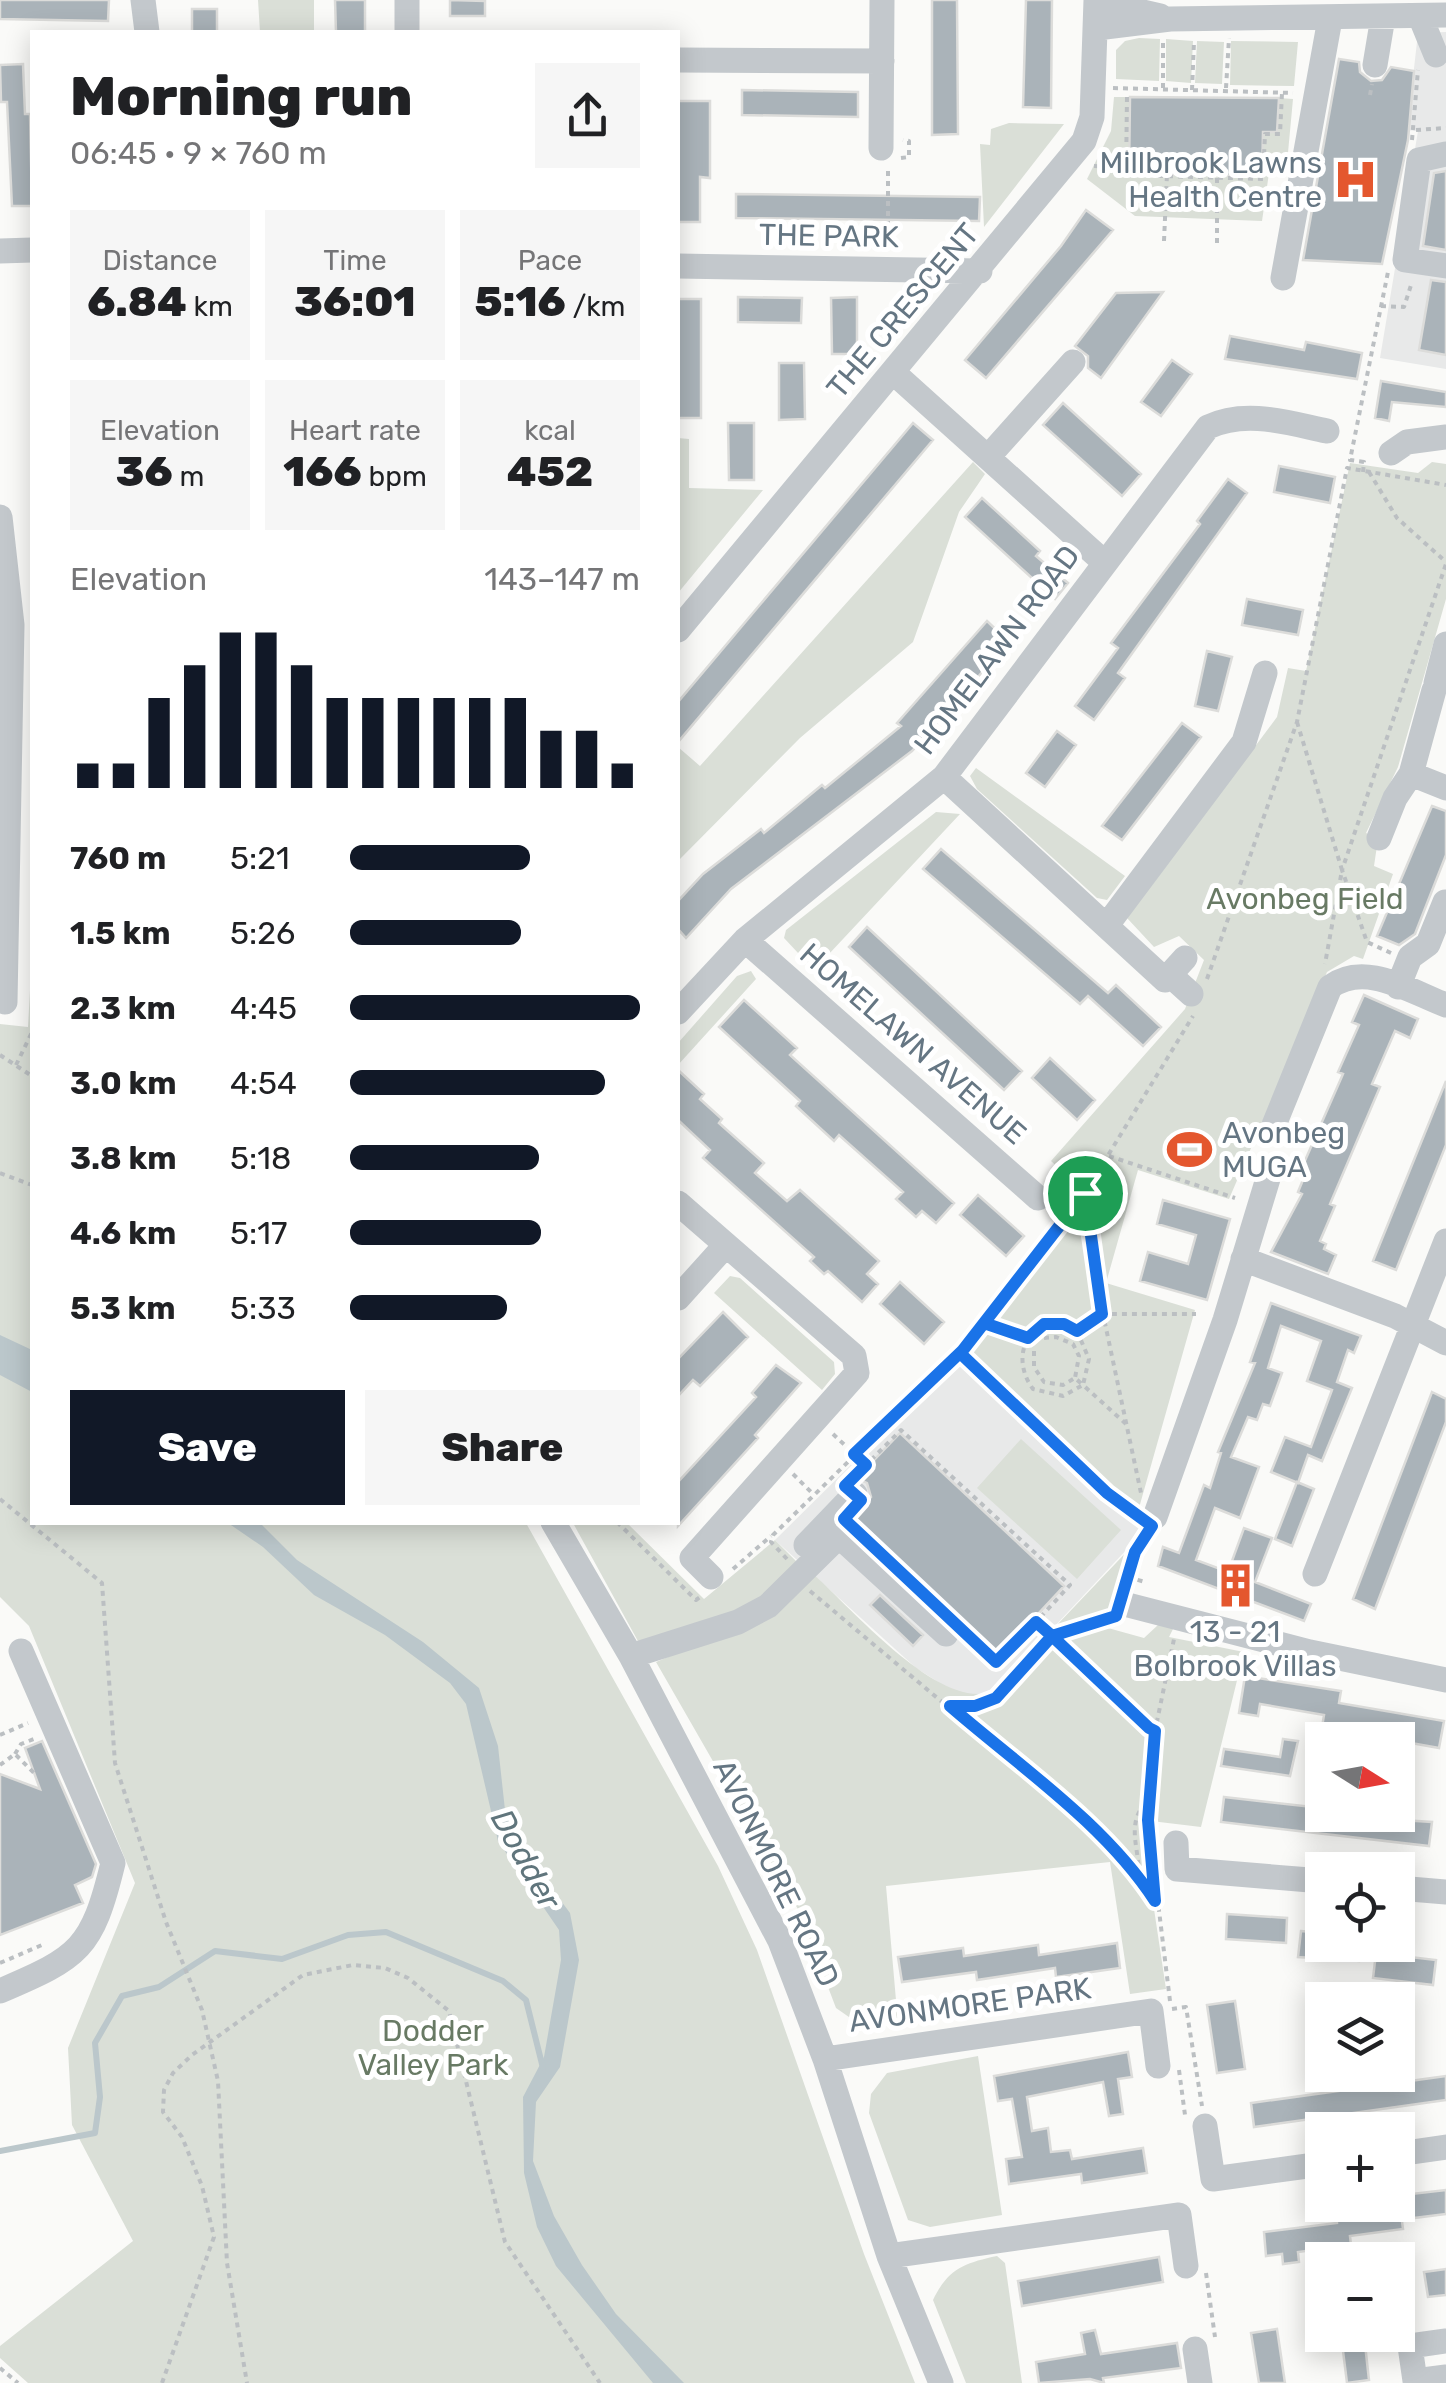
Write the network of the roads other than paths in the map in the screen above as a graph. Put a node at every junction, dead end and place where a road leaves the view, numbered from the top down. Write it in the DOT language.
graph roads {
  1 [pos="143,0"];
  2 [pos="407,0"];
  3 [pos="882,0"];
  4 [pos="1096,1"];
  5 [pos="1368,11"];
  6 [pos="1433,16"];
  7 [pos="1320,20"];
  8 [pos="1097,28"];
  9 [pos="1167,28"];
  10 [pos="147,30"];
  11 [pos="407,30"];
  12 [pos="1436,54"];
  13 [pos="680,60"];
  14 [pos="882,61"];
  15 [pos="1375,65"];
  16 [pos="1292,93"];
  17 [pos="886,153"];
  18 [pos="1446,154"];
  19 [pos="30,250"];
  20 [pos="0,251"];
  21 [pos="680,266"];
  22 [pos="1446,266"];
  23 [pos="980,271"];
  24 [pos="1283,278"];
  25 [pos="1073,362"];
  26 [pos="895,374"];
  27 [pos="1327,430"];
  28 [pos="1446,437"];
  29 [pos="1391,453"];
  30 [pos="988,457"];
  31 [pos="0,517"];
  32 [pos="1105,563"];
  33 [pos="22,624"];
  34 [pos="680,628"];
  35 [pos="1446,644"];
  36 [pos="1265,673"];
  37 [pos="6,705"];
  38 [pos="1411,774"];
  39 [pos="944,776"];
  40 [pos="1446,788"];
  41 [pos="1379,838"];
  42 [pos="1445,902"];
  43 [pos="1107,926"];
  44 [pos="745,940"];
  45 [pos="1398,987"];
  46 [pos="1199,991"];
  47 [pos="5,1002"];
  48 [pos="1446,1005"];
  49 [pos="680,1010"];
  50 [pos="1274,1125"];
  51 [pos="1270,1172"];
  52 [pos="1038,1198"];
  53 [pos="680,1205"];
  54 [pos="1446,1241"];
  55 [pos="725,1246"];
  56 [pos="1242,1259"];
  57 [pos="680,1296"];
  58 [pos="1413,1325"];
  59 [pos="1446,1343"];
  60 [pos="855,1494"];
  61 [pos="1147,1516"];
  62 [pos="554,1525"];
  63 [pos="833,1530"];
  64 [pos="1315,1574"];
  65 [pos="710,1577"];
  66 [pos="1122,1606"];
  67 [pos="957,1635"];
  68 [pos="20,1651"];
  69 [pos="631,1656"];
  70 [pos="1446,1680"];
  71 [pos="1176,1843"];
  72 [pos="1305,1880"];
  73 [pos="1415,1889"];
  74 [pos="1446,1892"];
  75 [pos="0,1991"];
  76 [pos="825,2058"];
  77 [pos="1168,2065"];
  78 [pos="1205,2126"];
  79 [pos="1446,2147"];
  80 [pos="1415,2152"];
  81 [pos="1305,2166"];
  82 [pos="889,2256"];
  83 [pos="1186,2266"];
  84 [pos="1446,2341"];
  85 [pos="1195,2349"];
  86 [pos="1446,2377"];
  87 [pos="1410,2382"];
  88 [pos="941,2383"];
  89 [pos="1200,2383"];
  1 -- 10 [label="street"];
  2 -- 11 [label="street"];
  3 -- 14 [label="street"];
  4 -- 8 [label="street, THE CRESCENT"];
  4 -- 9 [label="street"];
  5 -- 6 [label="street"];
  5 -- 7 [label="street"];
  5 -- 15 [label="street"];
  6 -- 12 [label="street"];
  7 -- 9 [label="street"];
  7 -- 16 [label="street"];
  7 -- 24 [label="street"];
  8 -- 9 [label="street"];
  8 -- 23 [label="street, THE CRESCENT"];
  13 -- 14 [label="street"];
  14 -- 17 [label="street"];
  18 -- 22 [label="street"];
  19 -- 20 [label="street"];
  21 -- 23 [label="street, THE PARK"];
  23 -- 26 [label="street, THE CRESCENT"];
  25 -- 30 [label="street"];
  26 -- 30 [label="street"];
  26 -- 34 [label="street, THE CRESCENT"];
  27 -- 32 [label="street, HOMELAWN ROAD"];
  28 -- 29 [label="street"];
  30 -- 32 [label="street"];
  31 -- 33 [label="street"];
  32 -- 39 [label="street, HOMELAWN ROAD"];
  33 -- 37 [label="street"];
  35 -- 38 [label="street"];
  36 -- 43 [label="street"];
  37 -- 47 [label="street"];
  38 -- 40 [label="street"];
  38 -- 41 [label="street"];
  39 -- 43 [label="street"];
  39 -- 44 [label="street, HOMELAWN ROAD"];
  42 -- 45 [label="street"];
  43 -- 46 [label="street"];
  44 -- 49 [label="street, HOMELAWN ROAD"];
  44 -- 52 [label="street, HOMELAWN AVENUE"];
  45 -- 48 [label="street"];
  45 -- 50 [label="street"];
  51 -- 56 [label="street"];
  53 -- 55 [label="street"];
  54 -- 58 [label="street"];
  55 -- 57 [label="street"];
  55 -- 65 [label="street"];
  56 -- 58 [label="street"];
  56 -- 61 [label="street"];
  58 -- 59 [label="street"];
  58 -- 64 [label="street"];
  60 -- 63 [label="street"];
  62 -- 69 [label="street, AVONMORE ROAD"];
  63 -- 67 [label="street"];
  63 -- 69 [label="street"];
  66 -- 70 [label="street"];
  68 -- 75 [label="street"];
  69 -- 76 [label="street, AVONMORE ROAD"];
  71 -- 72 [label="street"];
  73 -- 74 [label="street"];
  76 -- 77 [label="street, AVONMORE PARK"];
  76 -- 82 [label="street, AVONMORE ROAD"];
  78 -- 81 [label="street"];
  79 -- 80 [label="street"];
  82 -- 83 [label="street"];
  82 -- 88 [label="street, AVONMORE ROAD"];
  84 -- 87 [label="street"];
  85 -- 89 [label="street"];
  86 -- 87 [label="street"];
}
